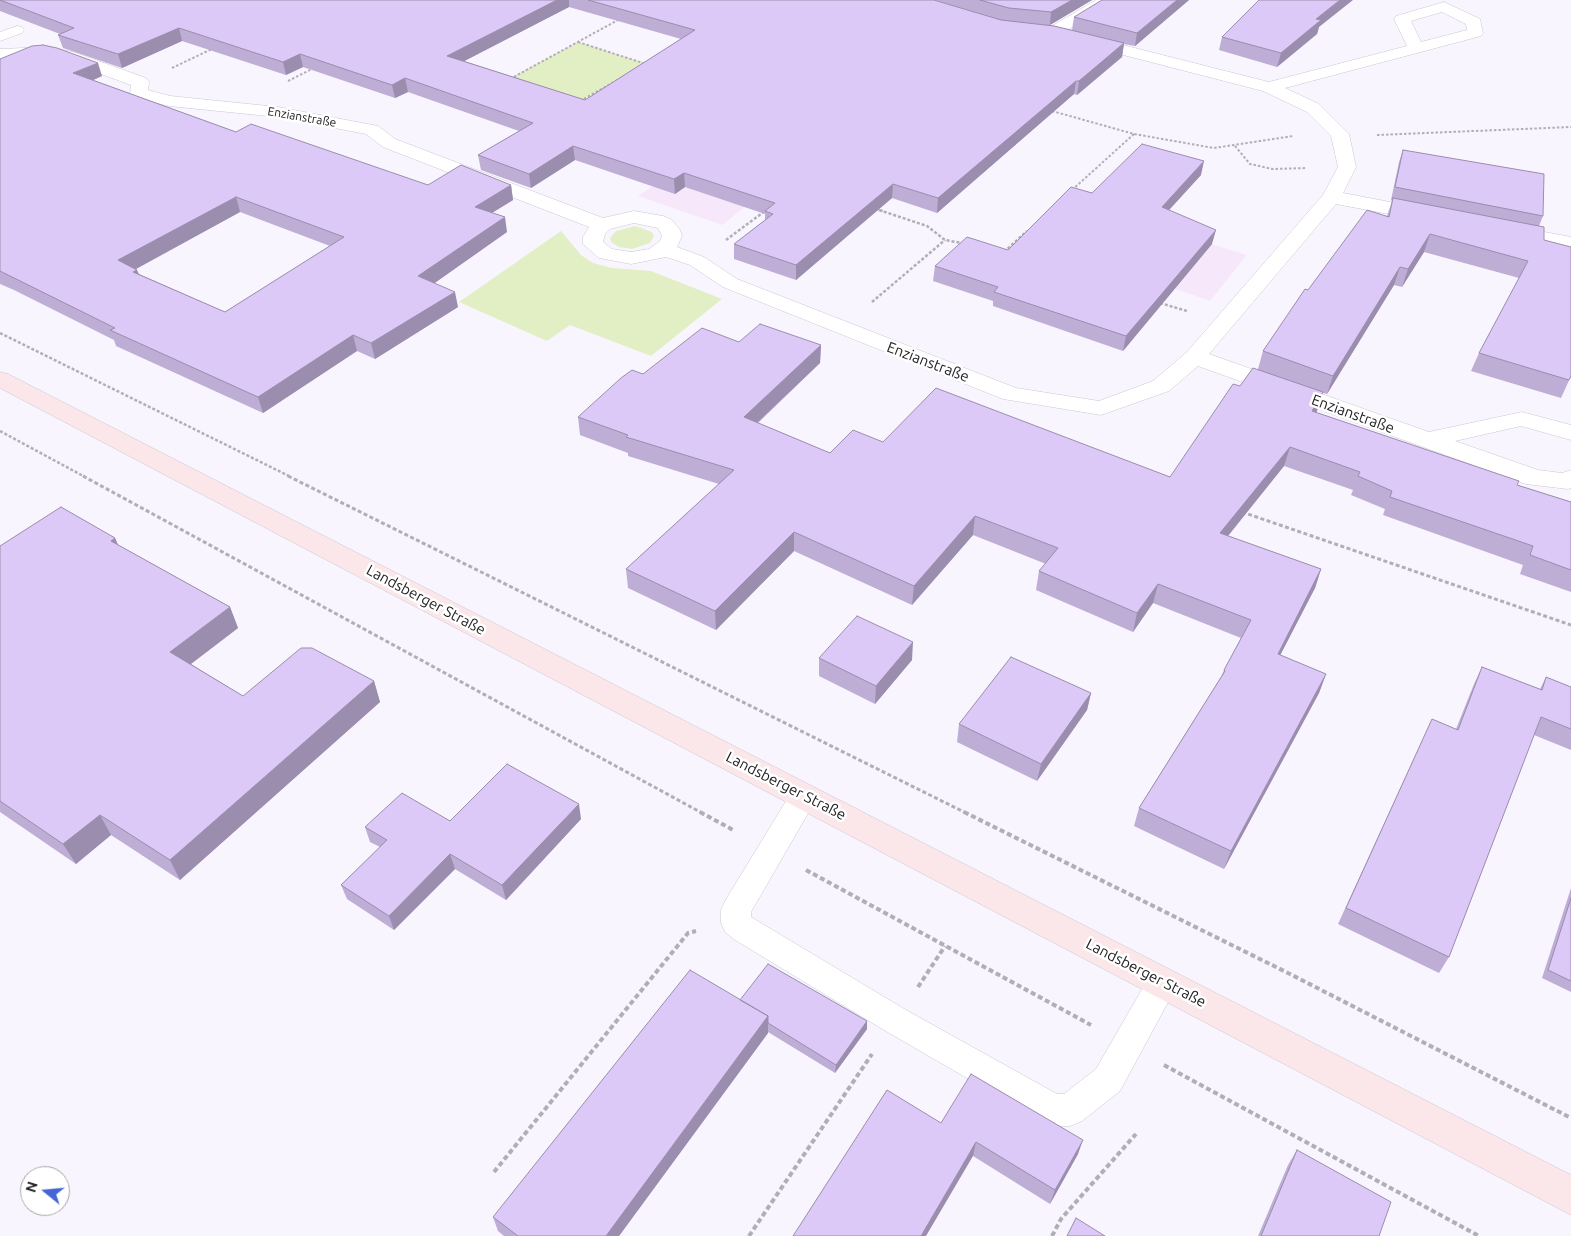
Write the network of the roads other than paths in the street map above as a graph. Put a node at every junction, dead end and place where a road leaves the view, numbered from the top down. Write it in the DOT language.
graph roads {
  1 [pos="1107,0"];
  2 [pos="18,30"];
  3 [pos="0,37"];
  4 [pos="1416,48"];
  5 [pos="0,54"];
  6 [pos="1269,87"];
  7 [pos="1331,197"];
  8 [pos="1448,219"];
  9 [pos="603,225"];
  10 [pos="1488,227"];
  11 [pos="1571,228"];
  12 [pos="1546,238"];
  13 [pos="1571,243"];
  14 [pos="664,249"];
  15 [pos="1194,357"];
  16 [pos="0,379"];
  17 [pos="1571,433"];
  18 [pos="1428,440"];
  19 [pos="1571,478"];
  20 [pos="804,796"];
  21 [pos="1163,982"];
  22 [pos="1571,1196"];
  1 -- 6 [label="street"];
  2 -- 3 [label="lane"];
  4 -- 6 [label="street"];
  5 -- 9 [label="street, Enzianstraße"];
  6 -- 7 [label="street, Enzianstraße"];
  7 -- 8 [label="street"];
  7 -- 15 [label="street, Enzianstraße"];
  9 -- 14 [label="street"];
  9 -- 14 [label="street"];
  10 -- 12 [label="street"];
  11 -- 12 [label="street"];
  12 -- 13 [label="street"];
  14 -- 15 [label="street, Enzianstraße"];
  15 -- 18 [label="street, Enzianstraße"];
  16 -- 20 [label="street, Landsberger Straße"];
  17 -- 18 [label="street"];
  18 -- 19 [label="street, Enzianstraße"];
  20 -- 21 [label="street, Landsberger Straße"];
  20 -- 21 [label="lane"];
  21 -- 22 [label="street, Landsberger Straße"];
}
